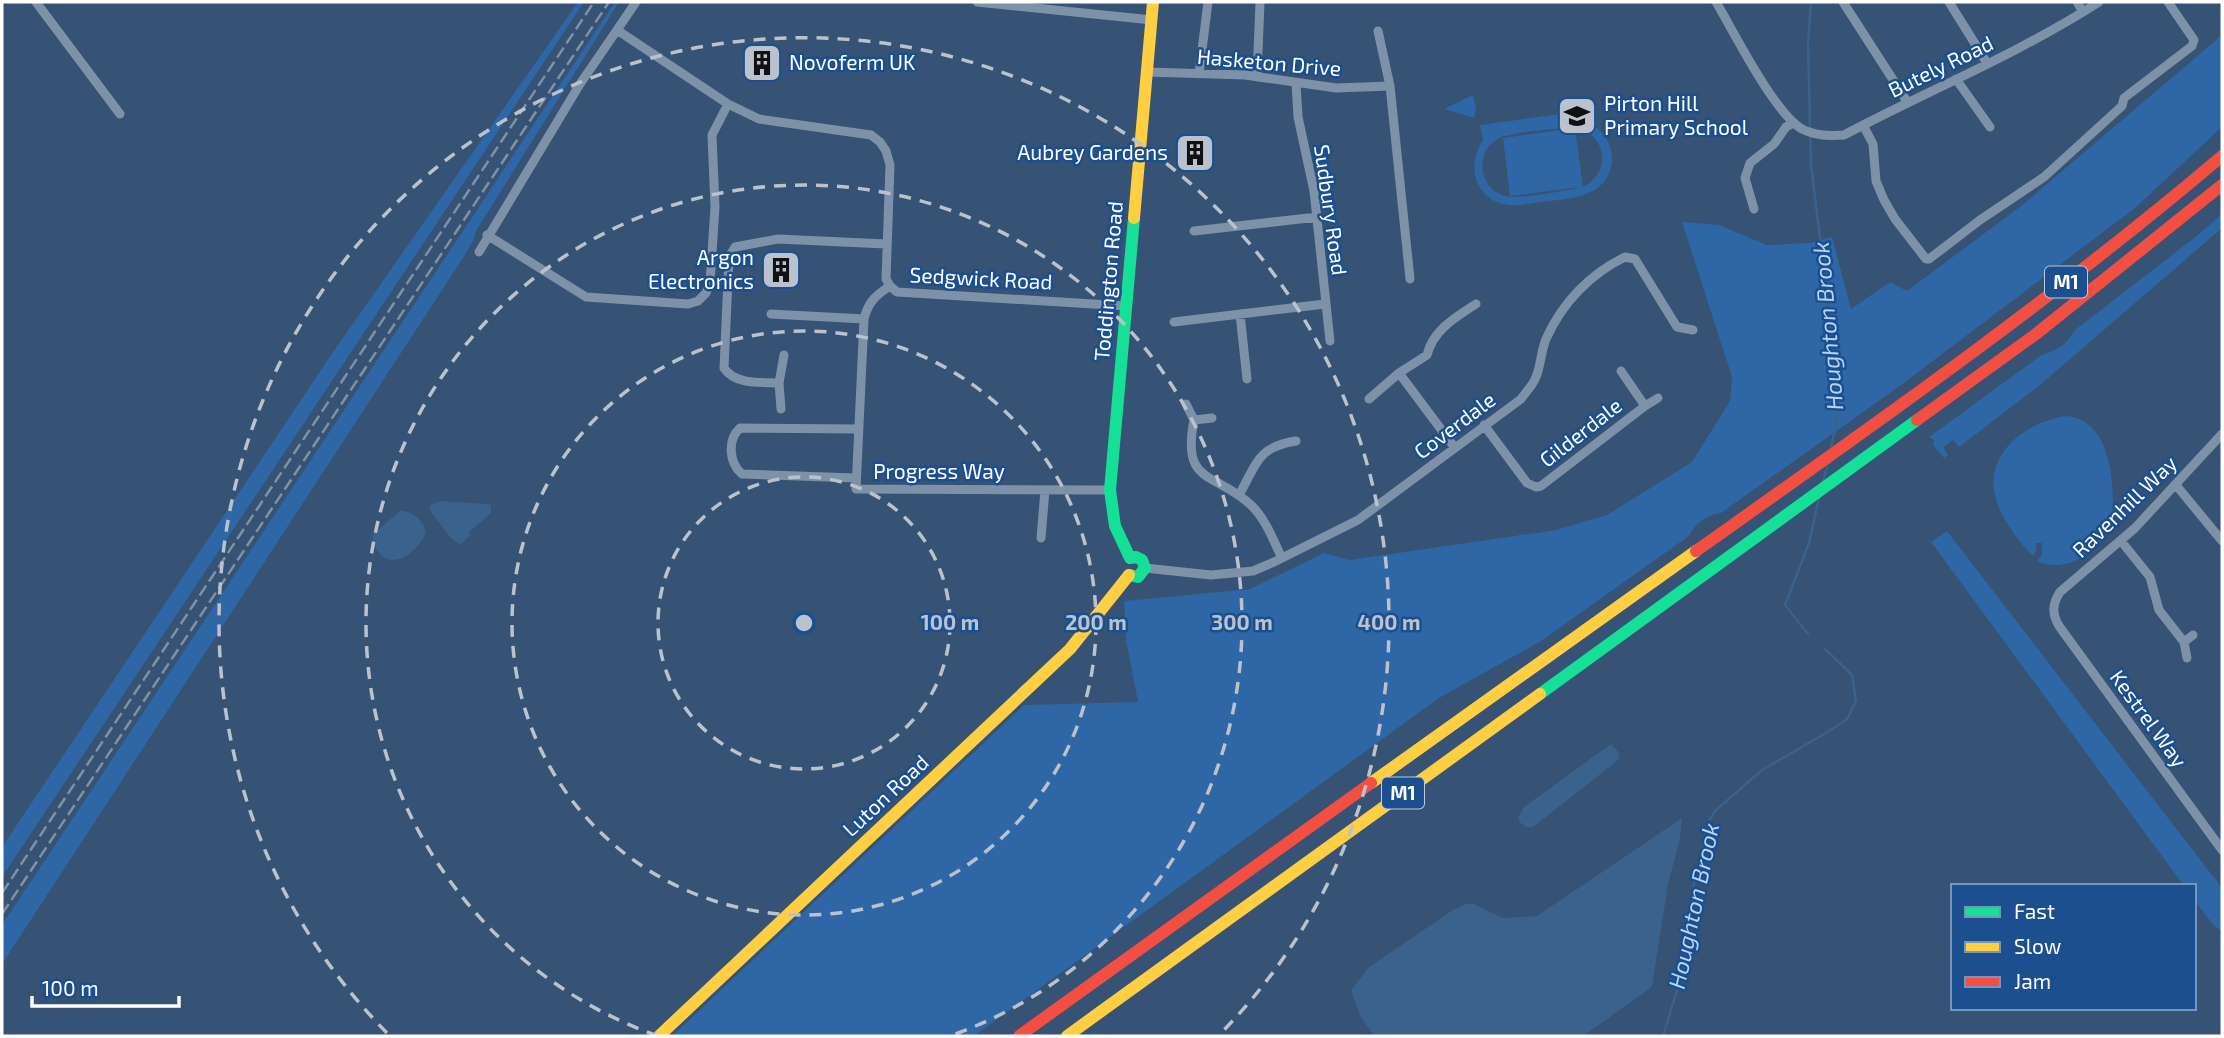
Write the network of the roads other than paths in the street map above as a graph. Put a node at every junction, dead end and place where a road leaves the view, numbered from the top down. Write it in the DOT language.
graph roads {
  1 [pos="36,2"];
  2 [pos="636,2"];
  3 [pos="977,2"];
  4 [pos="1153,2"];
  5 [pos="1208,2"];
  6 [pos="1260,2"];
  7 [pos="1716,2"];
  8 [pos="1843,2"];
  9 [pos="1949,2"];
  10 [pos="2077,2"];
  11 [pos="2099,2"];
  12 [pos="2168,2"];
  13 [pos="2083,12"];
  14 [pos="1152,20"];
  15 [pos="617,30"];
  16 [pos="1378,31"];
  17 [pos="1987,63"];
  18 [pos="1146,72"];
  19 [pos="1199,74"];
  20 [pos="1257,77"];
  21 [pos="1956,79"];
  22 [pos="1296,83"];
  23 [pos="1390,86"];
  24 [pos="1908,103"];
  25 [pos="728,104"];
  26 [pos="120,114"];
  27 [pos="1793,123"];
  28 [pos="1863,125"];
  29 [pos="1990,127"];
  30 [pos="2222,156"];
  31 [pos="2222,185"];
  32 [pos="1754,209"];
  33 [pos="1317,217"];
  34 [pos="1194,231"];
  35 [pos="487,235"];
  36 [pos="886,244"];
  37 [pos="479,252"];
  38 [pos="1410,279"];
  39 [pos="890,286"];
  40 [pos="1325,304"];
  41 [pos="1476,304"];
  42 [pos="1126,306"];
  43 [pos="771,314"];
  44 [pos="1240,314"];
  45 [pos="864,319"];
  46 [pos="1174,322"];
  47 [pos="1693,330"];
  48 [pos="1331,341"];
  49 [pos="784,355"];
  50 [pos="1620,371"];
  51 [pos="1399,373"];
  52 [pos="1247,379"];
  53 [pos="779,383"];
  54 [pos="1658,398"];
  55 [pos="1369,399"];
  56 [pos="1186,404"];
  57 [pos="1645,406"];
  58 [pos="781,409"];
  59 [pos="1212,418"];
  60 [pos="1194,420"];
  61 [pos="1484,425"];
  62 [pos="859,429"];
  63 [pos="2222,435"];
  64 [pos="1296,440"];
  65 [pos="1455,448"];
  66 [pos="856,478"];
  67 [pos="2176,485"];
  68 [pos="1045,490"];
  69 [pos="1110,490"];
  70 [pos="1239,495"];
  71 [pos="1041,538"];
  72 [pos="2121,541"];
  73 [pos="2222,541"];
  74 [pos="1130,558"];
  75 [pos="1282,558"];
  76 [pos="1145,568"];
  77 [pos="1129,575"];
  78 [pos="2053,605"];
  79 [pos="2193,635"];
  80 [pos="2184,642"];
  81 [pos="2187,658"];
  82 [pos="2222,850"];
  83 [pos="1161,932"];
  84 [pos="659,1036"];
  85 [pos="1003,1036"];
  86 [pos="1018,1036"];
  87 [pos="1067,1036"];
  1 -- 26 [label="street"];
  2 -- 15 [label="street"];
  3 -- 14 [label="street"];
  4 -- 14 [label="main road, Toddington Road"];
  5 -- 19 [label="street"];
  6 -- 20 [label="street"];
  7 -- 27 [label="street, Butely Road"];
  8 -- 24 [label="street"];
  9 -- 17 [label="street"];
  10 -- 13 [label="street"];
  11 -- 13 [label="street, Butely Road"];
  12 -- 28 [label="street"];
  13 -- 17 [label="street, Butely Road"];
  14 -- 18 [label="main road, Toddington Road"];
  15 -- 25 [label="street, Sedgwick Road"];
  15 -- 35 [label="street"];
  16 -- 23 [label="street"];
  17 -- 21 [label="street, Butely Road"];
  18 -- 19 [label="street, Hasketon Drive"];
  18 -- 42 [label="main road, Toddington Road"];
  19 -- 20 [label="street, Hasketon Drive"];
  20 -- 22 [label="street, Hasketon Drive"];
  21 -- 24 [label="street, Butely Road"];
  21 -- 29 [label="street"];
  22 -- 23 [label="street, Hasketon Drive"];
  22 -- 33 [label="street, Sudbury Road"];
  23 -- 38 [label="street"];
  24 -- 28 [label="street, Butely Road"];
  25 -- 35 [label="street"];
  25 -- 36 [label="street, Sedgwick Road"];
  27 -- 28 [label="street, Butely Road"];
  27 -- 32 [label="street"];
  30 -- 83 [label="main road, M1"];
  31 -- 87 [label="main road, M1"];
  33 -- 34 [label="street"];
  33 -- 40 [label="street, Sudbury Road"];
  35 -- 37 [label="street"];
  36 -- 39 [label="street, Sedgwick Road"];
  36 -- 53 [label="street"];
  39 -- 42 [label="street, Sedgwick Road"];
  39 -- 45 [label="street"];
  40 -- 44 [label="street"];
  40 -- 48 [label="street, Sudbury Road"];
  41 -- 51 [label="street"];
  42 -- 69 [label="main road, Toddington Road"];
  43 -- 45 [label="street"];
  44 -- 46 [label="street"];
  44 -- 52 [label="street"];
  45 -- 62 [label="street, Progress Way"];
  47 -- 61 [label="street, Coverdale"];
  49 -- 53 [label="street"];
  50 -- 57 [label="street, Gilderdale"];
  51 -- 55 [label="street"];
  51 -- 65 [label="street"];
  53 -- 58 [label="street"];
  54 -- 57 [label="street"];
  56 -- 60 [label="street"];
  57 -- 61 [label="street, Gilderdale"];
  59 -- 60 [label="street"];
  60 -- 70 [label="street"];
  61 -- 65 [label="street, Coverdale"];
  62 -- 66 [label="street, Progress Way"];
  62 -- 66 [label="street"];
  63 -- 67 [label="street, Ravenhill Way"];
  64 -- 70 [label="street"];
  65 -- 75 [label="street, Coverdale"];
  66 -- 68 [label="street, Progress Way"];
  67 -- 72 [label="street, Ravenhill Way"];
  67 -- 73 [label="street"];
  68 -- 69 [label="street, Progress Way"];
  68 -- 71 [label="street"];
  69 -- 74 [label="main road, Toddington Road"];
  70 -- 75 [label="street"];
  72 -- 78 [label="street, Ravenhill Way"];
  72 -- 80 [label="street"];
  74 -- 76 [label="main road"];
  74 -- 77 [label="main road"];
  75 -- 76 [label="street, Coverdale"];
  76 -- 77 [label="main road"];
  77 -- 84 [label="main road, Luton Road"];
  78 -- 82 [label="street, Kestrel Way"];
  79 -- 80 [label="street"];
  80 -- 81 [label="street"];
  83 -- 85 [label="main road"];
  83 -- 86 [label="main road, M1"];
}
